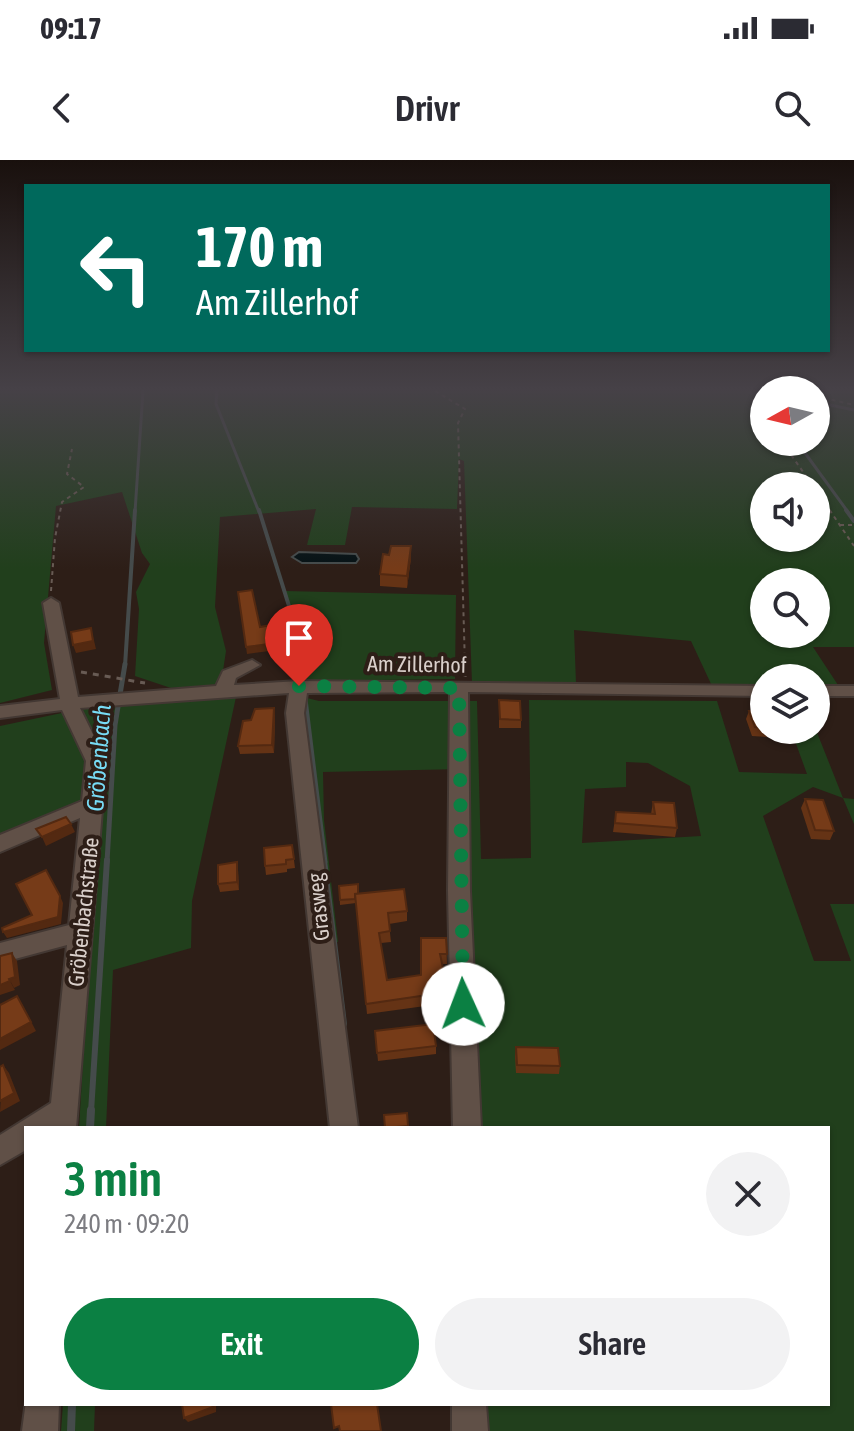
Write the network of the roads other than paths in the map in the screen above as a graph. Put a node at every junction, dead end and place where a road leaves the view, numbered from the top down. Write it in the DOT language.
graph roads {
  1 [pos="51,603"];
  2 [pos="252,665"];
  3 [pos="299,686"];
  4 [pos="224,688"];
  5 [pos="462,688"];
  6 [pos="750,691"];
  7 [pos="830,691"];
  8 [pos="854,691"];
  9 [pos="71,701"];
  10 [pos="0,712"];
  11 [pos="93,804"];
  12 [pos="0,844"];
  13 [pos="80,932"];
  14 [pos="0,953"];
  15 [pos="62,1120"];
  16 [pos="42,1126"];
  17 [pos="344,1126"];
  18 [pos="467,1126"];
  19 [pos="24,1135"];
  20 [pos="0,1151"];
  21 [pos="42,1406"];
  22 [pos="469,1406"];
  23 [pos="40,1431"];
  24 [pos="470,1431"];
  1 -- 9 [label="street, Gröbenbachstraße"];
  2 -- 4 [label="street"];
  3 -- 4 [label="street, Am Zillerhof"];
  3 -- 5 [label="street, Am Zillerhof"];
  3 -- 17 [label="street, Grasweg"];
  4 -- 9 [label="street, Am Zillerhof"];
  5 -- 6 [label="street, Am Zillerhof"];
  5 -- 18 [label="street"];
  7 -- 8 [label="street"];
  9 -- 10 [label="street, Am Zillerhof"];
  9 -- 11 [label="street, Gröbenbachstraße"];
  11 -- 12 [label="street"];
  11 -- 13 [label="street, Gröbenbachstraße"];
  13 -- 14 [label="street"];
  13 -- 15 [label="street, Gröbenbachstraße"];
  15 -- 16 [label="street"];
  19 -- 20 [label="street"];
  21 -- 23 [label="street"];
  22 -- 24 [label="street"];
}
